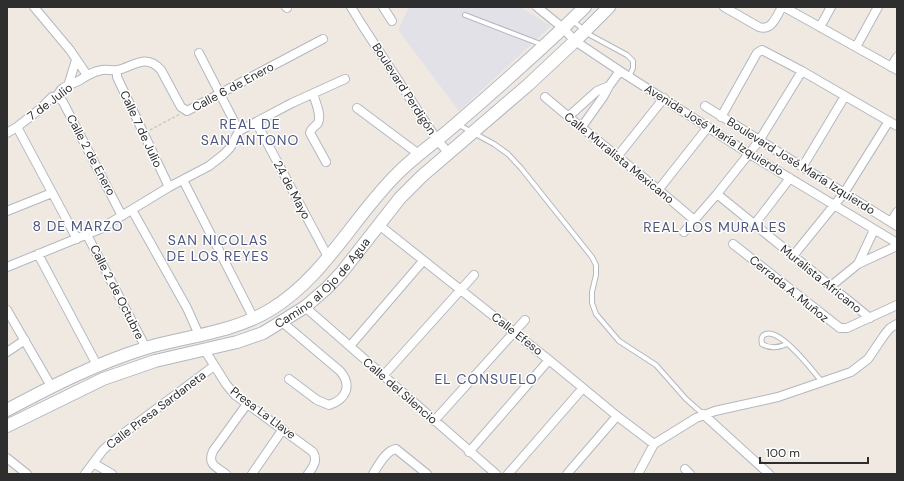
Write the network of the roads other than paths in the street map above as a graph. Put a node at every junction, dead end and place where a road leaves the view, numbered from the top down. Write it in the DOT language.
graph roads {
  1 [pos="34,7"];
  2 [pos="352,7"];
  3 [pos="358,7"];
  4 [pos="383,7"];
  5 [pos="537,7"];
  6 [pos="585,7"];
  7 [pos="609,7"];
  8 [pos="783,7"];
  9 [pos="831,7"];
  10 [pos="878,7"];
  11 [pos="730,8"];
  12 [pos="465,15"];
  13 [pos="572,20"];
  14 [pos="392,21"];
  15 [pos="362,25"];
  16 [pos="820,27"];
  17 [pos="563,28"];
  18 [pos="585,31"];
  19 [pos="323,39"];
  20 [pos="575,41"];
  21 [pos="544,45"];
  22 [pos="856,47"];
  23 [pos="199,53"];
  24 [pos="897,57"];
  25 [pos="76,60"];
  26 [pos="894,69"];
  27 [pos="118,70"];
  28 [pos="620,71"];
  29 [pos="802,71"];
  30 [pos="87,75"];
  31 [pos="629,76"];
  32 [pos="345,79"];
  33 [pos="68,86"];
  34 [pos="609,86"];
  35 [pos="219,94"];
  36 [pos="313,94"];
  37 [pos="57,96"];
  38 [pos="845,96"];
  39 [pos="544,97"];
  40 [pos="664,98"];
  41 [pos="705,106"];
  42 [pos="358,108"];
  43 [pos="187,111"];
  44 [pos="568,117"];
  45 [pos="721,117"];
  46 [pos="889,121"];
  47 [pos="256,122"];
  48 [pos="457,124"];
  49 [pos="897,126"];
  50 [pos="17,127"];
  51 [pos="708,127"];
  52 [pos="581,128"];
  53 [pos="239,131"];
  54 [pos="7,133"];
  55 [pos="471,133"];
  56 [pos="437,140"];
  57 [pos="759,140"];
  58 [pos="448,152"];
  59 [pos="748,153"];
  60 [pos="420,155"];
  61 [pos="617,157"];
  62 [pos="326,162"];
  63 [pos="803,166"];
  64 [pos="790,178"];
  65 [pos="183,180"];
  66 [pos="169,188"];
  67 [pos="659,189"];
  68 [pos="52,193"];
  69 [pos="844,193"];
  70 [pos="717,194"];
  71 [pos="834,204"];
  72 [pos="132,210"];
  73 [pos="7,211"];
  74 [pos="897,212"];
  75 [pos="122,216"];
  76 [pos="694,220"];
  77 [pos="894,224"];
  78 [pos="379,225"];
  79 [pos="754,225"];
  80 [pos="874,230"];
  81 [pos="684,232"];
  82 [pos="87,235"];
  83 [pos="77,239"];
  84 [pos="733,244"];
  85 [pos="897,245"];
  86 [pos="38,254"];
  87 [pos="792,256"];
  88 [pos="328,258"];
  89 [pos="423,260"];
  90 [pos="858,264"];
  91 [pos="7,268"];
  92 [pos="474,275"];
  93 [pos="830,286"];
  94 [pos="460,289"];
  95 [pos="897,305"];
  96 [pos="305,307"];
  97 [pos="7,310"];
  98 [pos="254,318"];
  99 [pos="870,318"];
  100 [pos="525,320"];
  101 [pos="282,322"];
  102 [pos="894,326"];
  103 [pos="514,332"];
  104 [pos="199,336"];
  105 [pos="25,340"];
  106 [pos="787,344"];
  107 [pos="350,346"];
  108 [pos="146,348"];
  109 [pos="204,349"];
  110 [pos="7,352"];
  111 [pos="549,360"];
  112 [pos="97,365"];
  113 [pos="214,366"];
  114 [pos="383,376"];
  115 [pos="289,379"];
  116 [pos="822,382"];
  117 [pos="51,386"];
  118 [pos="583,388"];
  119 [pos="247,404"];
  120 [pos="7,410"];
  121 [pos="703,414"];
  122 [pos="617,416"];
  123 [pos="434,421"];
  124 [pos="7,426"];
  125 [pos="282,430"];
  126 [pos="654,444"];
  127 [pos="470,452"];
  128 [pos="7,458"];
  129 [pos="93,463"];
  130 [pos="425,473"];
  131 [pos="27,474"];
  132 [pos="85,474"];
  133 [pos="112,474"];
  134 [pos="226,474"];
  135 [pos="252,474"];
  136 [pos="308,474"];
  137 [pos="373,474"];
  138 [pos="496,474"];
  139 [pos="508,474"];
  140 [pos="567,474"];
  141 [pos="638,474"];
  142 [pos="770,474"];
  1 -- 25 [label="street"];
  2 -- 15 [label="street, Boulevard Perdigón"];
  3 -- 15 [label="street, Boulevard Perdigón"];
  4 -- 14 [label="street"];
  5 -- 17 [label="street, Avenida José María Izquierdo"];
  6 -- 13 [label="street, Camino al Ojo de Agua"];
  7 -- 18 [label="street, Camino al Ojo de Agua"];
  8 -- 11 [label="street"];
  8 -- 16 [label="street"];
  9 -- 16 [label="street"];
  10 -- 22 [label="street"];
  12 -- 21 [label="lane"];
  13 -- 17 [label="street, Camino al Ojo de Agua"];
  13 -- 18 [label="lane"];
  15 -- 56 [label="street, Boulevard Perdigón"];
  16 -- 22 [label="street"];
  17 -- 20 [label="street, Avenida José María Izquierdo"];
  17 -- 21 [label="street, Camino al Ojo de Agua"];
  18 -- 20 [label="street, Camino al Ojo de Agua"];
  18 -- 31 [label="lane"];
  19 -- 35 [label="street, Calle 6 de Enero"];
  20 -- 28 [label="street, Avenida José María Izquierdo"];
  20 -- 55 [label="street, Camino al Ojo de Agua"];
  21 -- 48 [label="street, Camino al Ojo de Agua"];
  22 -- 26 [label="street"];
  23 -- 35 [label="street"];
  24 -- 26 [label="street"];
  25 -- 30 [label="street"];
  25 -- 33 [label="street"];
  27 -- 30 [label="street, 7 de Julio"];
  27 -- 43 [label="street, 7 de Julio"];
  27 -- 66 [label="street, Calle 7 de Julio"];
  28 -- 31 [label="street, Avenida José María Izquierdo"];
  28 -- 34 [label="street"];
  29 -- 38 [label="street"];
  29 -- 45 [label="street"];
  29 -- 57 [label="street"];
  30 -- 33 [label="street, 7 de Julio"];
  31 -- 40 [label="street, Avenida José María Izquierdo"];
  32 -- 36 [label="street"];
  33 -- 37 [label="street, 7 de Julio"];
  34 -- 44 [label="street"];
  34 -- 52 [label="street"];
  35 -- 43 [label="street, Calle 6 de Enero"];
  35 -- 53 [label="street"];
  36 -- 47 [label="street"];
  36 -- 62 [label="street"];
  37 -- 50 [label="street, 7 de Julio"];
  37 -- 75 [label="street, Calle 2 de Enero"];
  38 -- 46 [label="street"];
  38 -- 63 [label="street"];
  39 -- 44 [label="street, Calle Muralista Mexicano"];
  40 -- 51 [label="street, Avenida José María Izquierdo"];
  40 -- 61 [label="street"];
  41 -- 45 [label="street, Boulevard José María Izquierdo"];
  42 -- 60 [label="street"];
  44 -- 52 [label="street, Calle Muralista Mexicano"];
  45 -- 57 [label="street, Boulevard José María Izquierdo"];
  46 -- 49 [label="street"];
  46 -- 69 [label="street"];
  47 -- 53 [label="street"];
  47 -- 88 [label="street, 24 de Mayo"];
  48 -- 55 [label="lane"];
  48 -- 56 [label="street, Camino al Ojo de Agua"];
  50 -- 54 [label="street, 7 de Julio"];
  50 -- 68 [label="street, Calle 2 de Octubre"];
  51 -- 59 [label="street, Avenida José María Izquierdo"];
  51 -- 67 [label="street"];
  52 -- 61 [label="street, Calle Muralista Mexicano"];
  53 -- 65 [label="street"];
  55 -- 58 [label="street, Camino al Ojo de Agua"];
  55 -- 121 [label="lane"];
  56 -- 58 [label="street, Boulevard Perdigón"];
  56 -- 60 [label="street, Camino al Ojo de Agua"];
  57 -- 59 [label="street"];
  57 -- 63 [label="street, Boulevard José María Izquierdo"];
  58 -- 78 [label="street, Camino al Ojo de Agua"];
  59 -- 64 [label="street, Avenida José María Izquierdo"];
  59 -- 70 [label="street"];
  60 -- 88 [label="street, Camino al Ojo de Agua"];
  61 -- 67 [label="street, Calle Muralista Mexicano"];
  63 -- 69 [label="street, Boulevard José María Izquierdo"];
  64 -- 71 [label="street, Avenida José María Izquierdo"];
  64 -- 79 [label="street"];
  65 -- 66 [label="street"];
  65 -- 98 [label="street"];
  66 -- 72 [label="street"];
  67 -- 76 [label="street, Calle Muralista Mexicano"];
  68 -- 73 [label="street"];
  68 -- 83 [label="street, Calle 2 de Octubre"];
  69 -- 71 [label="street"];
  69 -- 77 [label="street, Boulevard José María Izquierdo"];
  70 -- 76 [label="street"];
  70 -- 79 [label="street, Muralista Africano"];
  71 -- 80 [label="street, Avenida José María Izquierdo"];
  71 -- 87 [label="street"];
  72 -- 75 [label="street"];
  72 -- 104 [label="street"];
  74 -- 77 [label="street"];
  75 -- 82 [label="street"];
  76 -- 81 [label="street"];
  78 -- 89 [label="street, Calle Efeso"];
  78 -- 96 [label="street, Camino al Ojo de Agua"];
  79 -- 87 [label="street, Muralista Africano"];
  80 -- 85 [label="street, Avenida José María Izquierdo"];
  80 -- 90 [label="street"];
  82 -- 83 [label="street"];
  82 -- 108 [label="street, Calle 2 de Octubre"];
  83 -- 86 [label="street"];
  84 -- 99 [label="street, Cerrada A. Muñoz"];
  85 -- 90 [label="street"];
  86 -- 91 [label="street"];
  86 -- 112 [label="street"];
  87 -- 93 [label="street, Muralista Africano"];
  88 -- 98 [label="street, Camino al Ojo de Agua"];
  89 -- 94 [label="street, Calle Efeso"];
  89 -- 107 [label="street"];
  90 -- 93 [label="street"];
  92 -- 94 [label="street"];
  93 -- 99 [label="street, Muralista Africano"];
  94 -- 103 [label="street, Calle Efeso"];
  94 -- 114 [label="street"];
  95 -- 99 [label="street"];
  96 -- 101 [label="street, Camino al Ojo de Agua"];
  96 -- 107 [label="street, Calle del Silencio"];
  97 -- 105 [label="street"];
  98 -- 104 [label="street, Camino al Ojo de Agua"];
  100 -- 103 [label="street"];
  101 -- 109 [label="street, Camino al Ojo de Agua"];
  101 -- 115 [label="street"];
  102 -- 116 [label="street"];
  103 -- 111 [label="street, Calle Efeso"];
  103 -- 123 [label="street"];
  104 -- 108 [label="street, Camino al Ojo de Agua"];
  105 -- 110 [label="street"];
  105 -- 117 [label="street"];
  106 -- 106 [label="lane"];
  106 -- 116 [label="lane"];
  107 -- 114 [label="street, Calle del Silencio"];
  108 -- 112 [label="street, Camino al Ojo de Agua"];
  109 -- 113 [label="street, Presa La Llave"];
  109 -- 124 [label="street, Camino al Ojo de Agua"];
  111 -- 118 [label="street, Calle Efeso"];
  111 -- 127 [label="street"];
  112 -- 117 [label="street, Camino al Ojo de Agua"];
  113 -- 119 [label="street, Presa La Llave"];
  113 -- 129 [label="street, Calle Presa Sardaneta"];
  114 -- 123 [label="street, Calle del Silencio"];
  116 -- 121 [label="street"];
  117 -- 120 [label="street, Camino al Ojo de Agua"];
  118 -- 122 [label="street, Calle Efeso"];
  118 -- 139 [label="street"];
  119 -- 125 [label="street, Presa La Llave"];
  119 -- 134 [label="street"];
  121 -- 126 [label="street"];
  121 -- 142 [label="street"];
  122 -- 126 [label="street, Calle Efeso"];
  122 -- 140 [label="street"];
  123 -- 127 [label="street, Calle del Silencio"];
  125 -- 135 [label="street"];
  125 -- 136 [label="street, Presa La Llave"];
  126 -- 141 [label="street"];
  127 -- 138 [label="street, Calle del Silencio"];
  128 -- 131 [label="street"];
  129 -- 132 [label="street, Calle Presa Sardaneta"];
  129 -- 133 [label="street"];
  130 -- 137 [label="street"];
}
